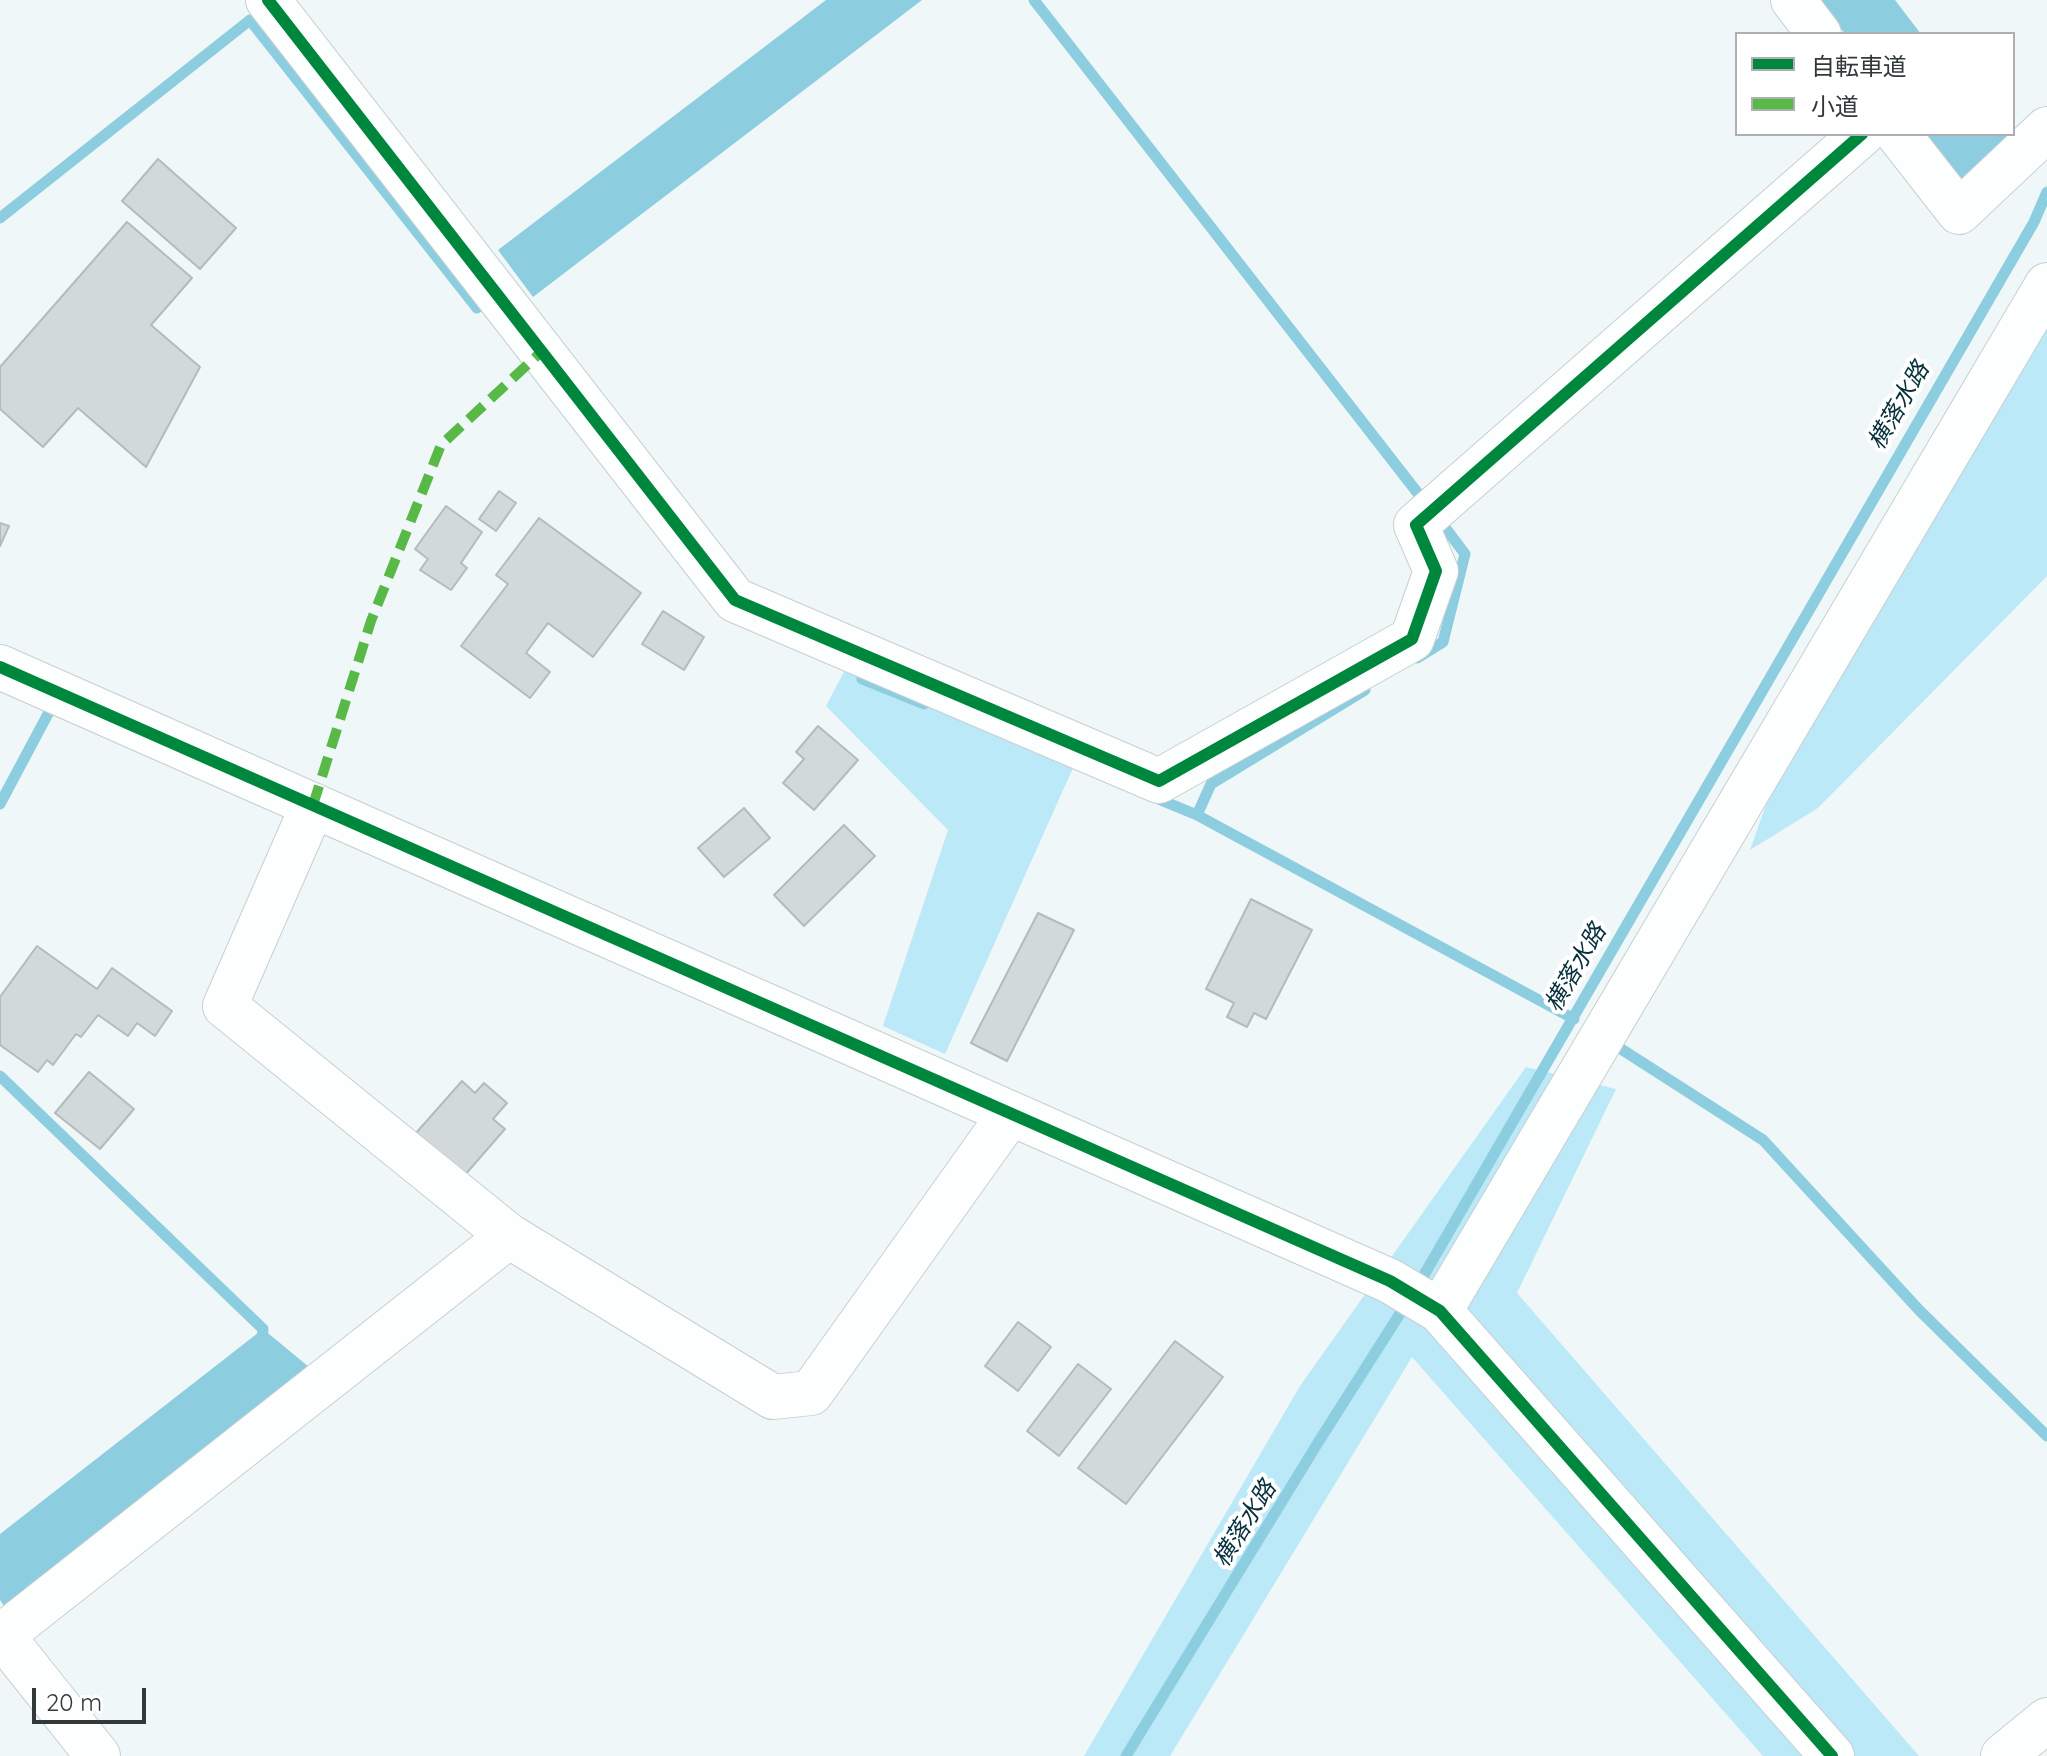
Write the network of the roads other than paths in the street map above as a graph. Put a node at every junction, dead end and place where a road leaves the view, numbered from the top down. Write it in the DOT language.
graph roads {
  1 [pos="268,0"];
  2 [pos="1793,0"];
  3 [pos="1817,32"];
  4 [pos="2047,129"];
  5 [pos="1860,136"];
  6 [pos="1900,136"];
  7 [pos="2047,285"];
  8 [pos="0,667"];
  9 [pos="313,805"];
  10 [pos="1010,1114"];
  11 [pos="509,1236"];
  12 [pos="1440,1311"];
  13 [pos="1,1635"];
  14 [pos="2047,1720"];
  15 [pos="98,1756"];
  16 [pos="1832,1756"];
  17 [pos="2003,1756"];
  1 -- 5 [label="street"];
  2 -- 3 [label="street"];
  4 -- 6 [label="street"];
  7 -- 12 [label="street"];
  8 -- 9 [label="street"];
  9 -- 10 [label="street"];
  9 -- 11 [label="street"];
  10 -- 11 [label="street"];
  10 -- 12 [label="street"];
  11 -- 13 [label="street"];
  12 -- 16 [label="street"];
  13 -- 15 [label="street"];
  14 -- 17 [label="street"];
}
